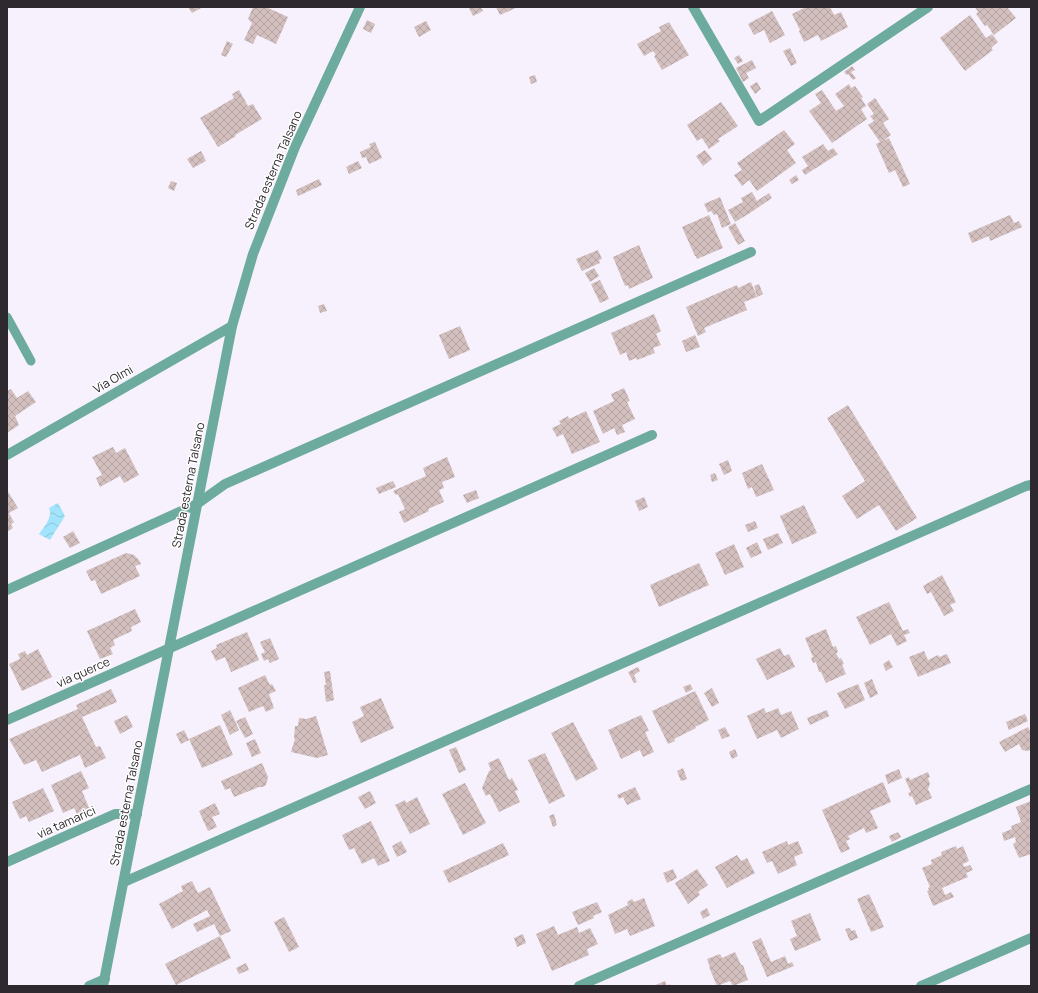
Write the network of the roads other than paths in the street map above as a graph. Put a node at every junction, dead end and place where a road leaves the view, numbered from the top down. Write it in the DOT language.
graph roads {
  1 [pos="360,7"];
  2 [pos="693,7"];
  3 [pos="928,7"];
  4 [pos="751,252"];
  5 [pos="7,317"];
  6 [pos="232,326"];
  7 [pos="31,360"];
  8 [pos="652,435"];
  9 [pos="7,454"];
  10 [pos="1031,486"];
  11 [pos="197,504"];
  12 [pos="7,590"];
  13 [pos="169,648"];
  14 [pos="7,720"];
  15 [pos="1031,788"];
  16 [pos="137,814"];
  17 [pos="7,862"];
  18 [pos="124,882"];
  19 [pos="1031,938"];
  20 [pos="104,983"];
  21 [pos="90,986"];
  22 [pos="578,986"];
  23 [pos="921,986"];
  1 -- 6 [label="street, Strada esterna Talsano"];
  2 -- 3 [label="street"];
  4 -- 11 [label="street"];
  5 -- 7 [label="lane"];
  6 -- 9 [label="street, Via Olmi"];
  6 -- 11 [label="street, Strada esterna Talsano"];
  8 -- 13 [label="street, via querce"];
  10 -- 18 [label="street"];
  11 -- 12 [label="street"];
  11 -- 13 [label="street, Strada esterna Talsano"];
  13 -- 14 [label="street, via querce"];
  13 -- 16 [label="street, Strada esterna Talsano"];
  15 -- 22 [label="street"];
  16 -- 17 [label="street, via tamarici"];
  16 -- 18 [label="street, Strada esterna Talsano"];
  18 -- 20 [label="street, Strada esterna Talsano"];
  19 -- 23 [label="street"];
  20 -- 21 [label="street"];
}
